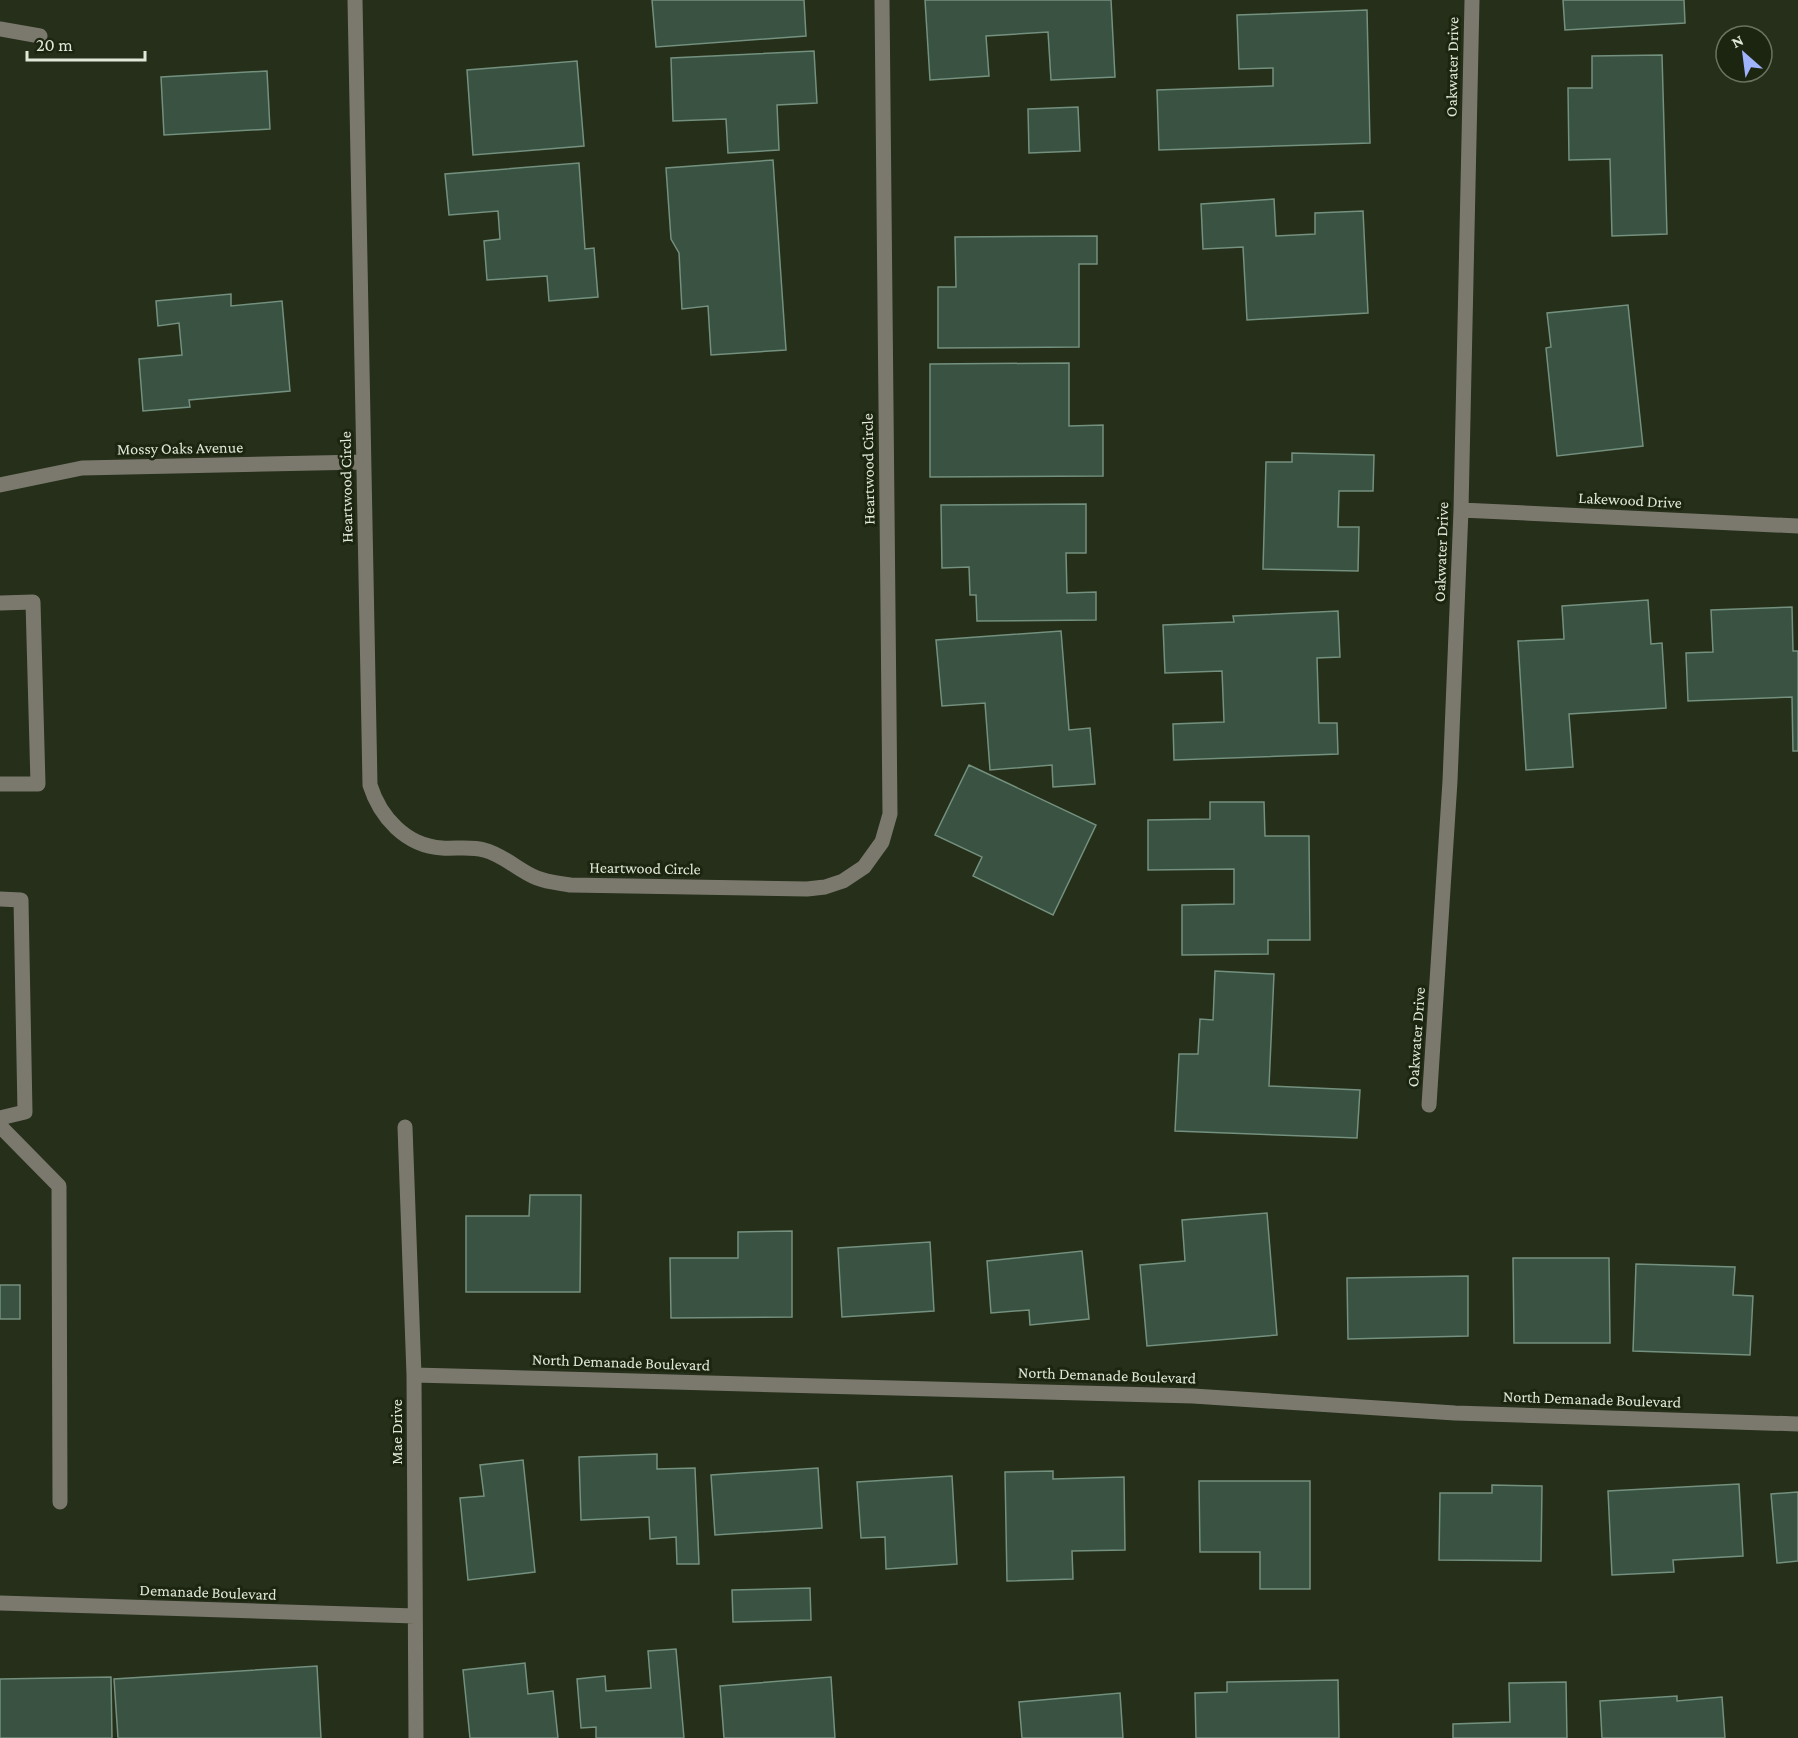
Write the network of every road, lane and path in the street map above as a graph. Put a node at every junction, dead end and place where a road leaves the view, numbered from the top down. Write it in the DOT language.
graph roads {
  1 [pos="355,0"];
  2 [pos="882,0"];
  3 [pos="1472,0"];
  4 [pos="0,29"];
  5 [pos="40,36"];
  6 [pos="363,462"];
  7 [pos="0,485"];
  8 [pos="1461,510"];
  9 [pos="1798,526"];
  10 [pos="0,603"];
  11 [pos="0,784"];
  12 [pos="0,899"];
  13 [pos="1429,1105"];
  14 [pos="0,1118"];
  15 [pos="0,1126"];
  16 [pos="405,1127"];
  17 [pos="414,1375"];
  18 [pos="1798,1424"];
  19 [pos="60,1502"];
  20 [pos="0,1603"];
  21 [pos="415,1616"];
  22 [pos="416,1738"];
  1 -- 6 [label="street, Heartwood Circle"];
  2 -- 6 [label="street, Heartwood Circle"];
  3 -- 8 [label="street, Oakwater Drive"];
  4 -- 5 [label="street"];
  6 -- 7 [label="street, Mossy Oaks Avenue"];
  8 -- 9 [label="street, Lakewood Drive"];
  8 -- 13 [label="street, Oakwater Drive"];
  10 -- 11 [label="street"];
  12 -- 14 [label="street"];
  15 -- 19 [label="street"];
  16 -- 17 [label="street, Mae Drive"];
  17 -- 18 [label="street, North Demanade Boulevard"];
  17 -- 21 [label="street, Mae Drive"];
  20 -- 21 [label="street, Demanade Boulevard"];
  21 -- 22 [label="street, Mae Drive"];
}
